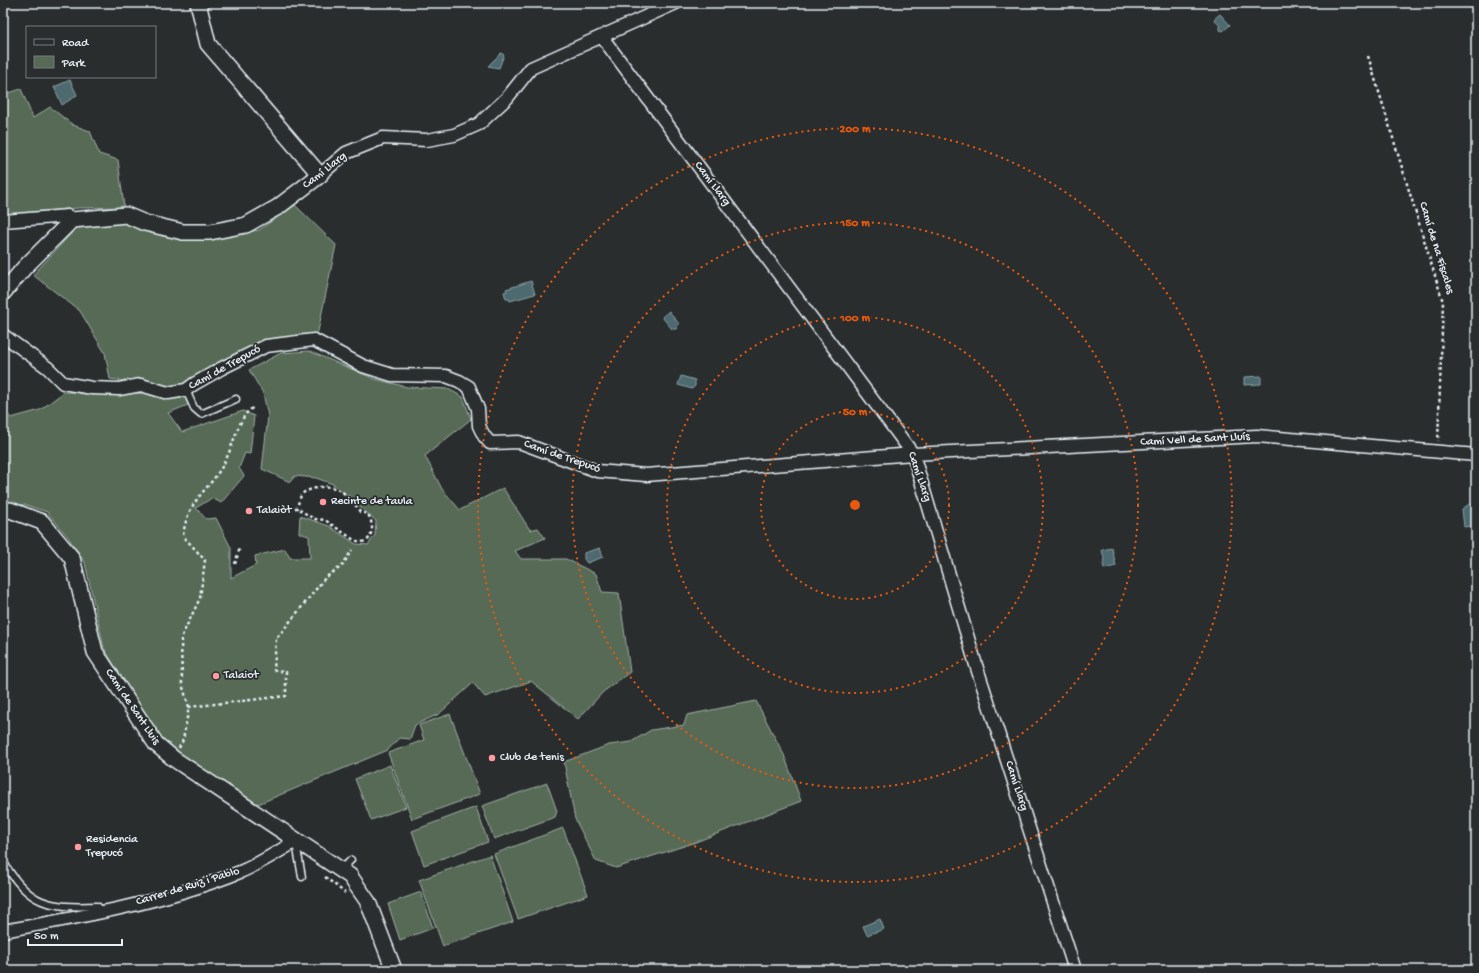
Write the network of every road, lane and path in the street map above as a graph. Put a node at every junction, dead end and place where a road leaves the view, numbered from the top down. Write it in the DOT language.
graph roads {
  1 [pos="198,3"];
  2 [pos="676,3"];
  3 [pos="602,37"];
  4 [pos="1368,56"];
  5 [pos="320,175"];
  6 [pos="72,220"];
  7 [pos="3,221"];
  8 [pos="3,293"];
  9 [pos="3,335"];
  10 [pos="186,390"];
  11 [pos="236,399"];
  12 [pos="253,408"];
  13 [pos="1437,452"];
  14 [pos="913,454"];
  15 [pos="1476,455"];
  16 [pos="298,508"];
  17 [pos="3,510"];
  18 [pos="284,510"];
  19 [pos="240,547"];
  20 [pos="352,550"];
  21 [pos="235,564"];
  22 [pos="189,707"];
  23 [pos="174,759"];
  24 [pos="296,841"];
  25 [pos="3,861"];
  26 [pos="324,876"];
  27 [pos="302,877"];
  28 [pos="347,895"];
  29 [pos="103,911"];
  30 [pos="3,931"];
  31 [pos="394,970"];
  32 [pos="1075,970"];
  1 -- 5 [label="street"];
  2 -- 3 [label="street"];
  3 -- 5 [label="street, Camí Llarg"];
  3 -- 14 [label="street, Camí Llarg"];
  4 -- 13 [label="path, Camí de na Fiscales"];
  5 -- 6 [label="street, Camí Llarg"];
  6 -- 7 [label="street"];
  6 -- 8 [label="street"];
  9 -- 10 [label="street, Camí de Trepucó"];
  10 -- 11 [label="lane"];
  10 -- 14 [label="street, Camí de Trepucó"];
  12 -- 22 [label="path"];
  13 -- 14 [label="street, Camí Vell de Sant Lluís"];
  13 -- 15 [label="street, Camí Vell de Sant Lluís"];
  14 -- 32 [label="street, Camí Llarg"];
  16 -- 16 [label="path"];
  16 -- 18 [label="path"];
  17 -- 23 [label="street, Camí de Sant Lluis"];
  19 -- 21 [label="path"];
  20 -- 22 [label="path"];
  22 -- 23 [label="path"];
  23 -- 24 [label="street, Camí de Sant Lluis"];
  24 -- 27 [label="lane"];
  24 -- 29 [label="street, Carrer de Ruiz i Pablo"];
  24 -- 31 [label="street"];
  25 -- 29 [label="lane"];
  26 -- 28 [label="path"];
  29 -- 30 [label="street, Carrer de Ruiz i Pablo"];
}
